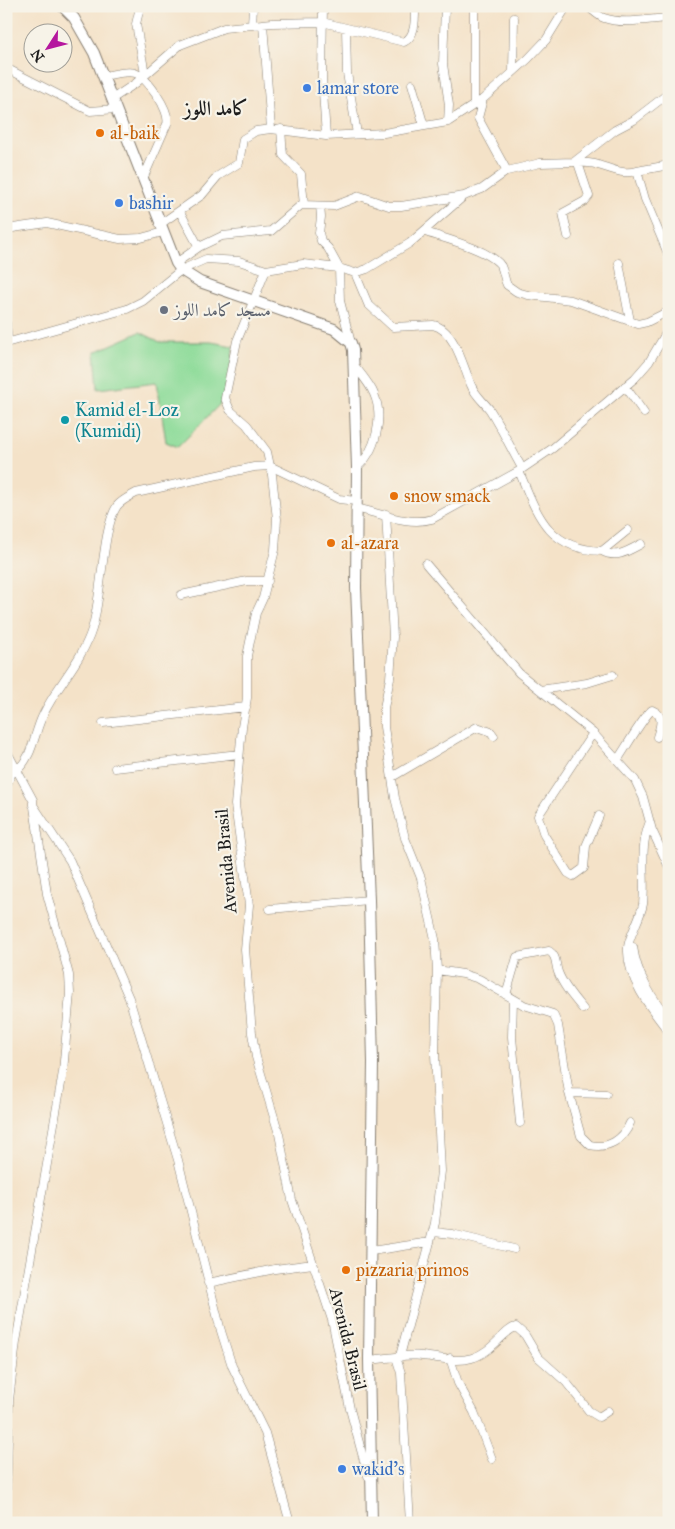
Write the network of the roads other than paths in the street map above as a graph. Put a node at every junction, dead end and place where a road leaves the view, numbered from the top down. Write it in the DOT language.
graph roads {
  1 [pos="62,6"];
  2 [pos="253,6"];
  3 [pos="323,6"];
  4 [pos="415,6"];
  5 [pos="432,6"];
  6 [pos="474,6"];
  7 [pos="567,6"];
  8 [pos="587,6"];
  9 [pos="140,7"];
  10 [pos="444,7"];
  11 [pos="514,18"];
  12 [pos="669,18"];
  13 [pos="322,22"];
  14 [pos="263,24"];
  15 [pos="252,26"];
  16 [pos="346,28"];
  17 [pos="6,68"];
  18 [pos="513,72"];
  19 [pos="144,75"];
  20 [pos="104,76"];
  21 [pos="412,84"];
  22 [pos="669,93"];
  23 [pos="483,99"];
  24 [pos="114,104"];
  25 [pos="474,104"];
  26 [pos="457,117"];
  27 [pos="478,118"];
  28 [pos="448,122"];
  29 [pos="424,126"];
  30 [pos="271,129"];
  31 [pos="281,129"];
  32 [pos="356,134"];
  33 [pos="326,136"];
  34 [pos="578,162"];
  35 [pos="669,165"];
  36 [pos="507,171"];
  37 [pos="637,171"];
  38 [pos="143,179"];
  39 [pos="464,196"];
  40 [pos="304,205"];
  41 [pos="320,206"];
  42 [pos="180,212"];
  43 [pos="161,228"];
  44 [pos="6,229"];
  45 [pos="425,232"];
  46 [pos="568,236"];
  47 [pos="198,246"];
  48 [pos="669,256"];
  49 [pos="619,263"];
  50 [pos="178,267"];
  51 [pos="339,268"];
  52 [pos="266,270"];
  53 [pos="355,273"];
  54 [pos="253,300"];
  55 [pos="669,310"];
  56 [pos="630,321"];
  57 [pos="6,323"];
  58 [pos="669,328"];
  59 [pos="7,343"];
  60 [pos="351,343"];
  61 [pos="354,365"];
  62 [pos="625,386"];
  63 [pos="644,413"];
  64 [pos="270,466"];
  65 [pos="357,467"];
  66 [pos="521,470"];
  67 [pos="355,504"];
  68 [pos="386,514"];
  69 [pos="628,530"];
  70 [pos="640,544"];
  71 [pos="602,551"];
  72 [pos="426,564"];
  73 [pos="268,581"];
  74 [pos="181,595"];
  75 [pos="613,675"];
  76 [pos="540,690"];
  77 [pos="246,707"];
  78 [pos="103,723"];
  79 [pos="593,734"];
  80 [pos="494,736"];
  81 [pos="657,737"];
  82 [pos="6,750"];
  83 [pos="239,754"];
  84 [pos="618,759"];
  85 [pos="16,768"];
  86 [pos="114,768"];
  87 [pos="392,777"];
  88 [pos="6,786"];
  89 [pos="34,805"];
  90 [pos="599,816"];
  91 [pos="650,824"];
  92 [pos="669,843"];
  93 [pos="659,846"];
  94 [pos="669,867"];
  95 [pos="369,900"];
  96 [pos="270,909"];
  97 [pos="632,940"];
  98 [pos="437,970"];
  99 [pos="509,997"];
  100 [pos="583,1009"];
  101 [pos="669,1020"];
  102 [pos="669,1032"];
  103 [pos="569,1093"];
  104 [pos="606,1094"];
  105 [pos="520,1123"];
  106 [pos="630,1123"];
  107 [pos="433,1232"];
  108 [pos="430,1242"];
  109 [pos="514,1249"];
  110 [pos="371,1251"];
  111 [pos="313,1264"];
  112 [pos="208,1283"];
  113 [pos="398,1356"];
  114 [pos="450,1358"];
  115 [pos="368,1360"];
  116 [pos="608,1411"];
  117 [pos="492,1459"];
  118 [pos="372,1492"];
  119 [pos="6,1501"];
  120 [pos="290,1523"];
  121 [pos="372,1523"];
  122 [pos="410,1523"];
  1 -- 20 [label="main road"];
  2 -- 15 [label="street"];
  3 -- 13 [label="street"];
  4 -- 16 [label="street"];
  5 -- 10 [label="street"];
  6 -- 25 [label="street"];
  7 -- 18 [label="street"];
  8 -- 12 [label="street"];
  9 -- 19 [label="street"];
  10 -- 28 [label="street"];
  11 -- 18 [label="street"];
  13 -- 14 [label="street"];
  13 -- 16 [label="street"];
  13 -- 33 [label="street"];
  14 -- 15 [label="street"];
  14 -- 30 [label="street"];
  15 -- 19 [label="street"];
  16 -- 32 [label="street"];
  17 -- 24 [label="street"];
  18 -- 23 [label="street"];
  19 -- 20 [label="street"];
  19 -- 24 [label="street"];
  19 -- 38 [label="street"];
  20 -- 24 [label="main road"];
  21 -- 29 [label="street"];
  22 -- 34 [label="street"];
  23 -- 25 [label="street"];
  23 -- 27 [label="street"];
  24 -- 38 [label="main road"];
  25 -- 26 [label="street"];
  26 -- 27 [label="street"];
  26 -- 28 [label="street"];
  27 -- 36 [label="street"];
  28 -- 29 [label="street"];
  29 -- 32 [label="street"];
  30 -- 31 [label="street"];
  30 -- 42 [label="street"];
  31 -- 33 [label="street"];
  31 -- 40 [label="street"];
  32 -- 33 [label="street"];
  34 -- 36 [label="street"];
  34 -- 37 [label="street"];
  34 -- 46 [label="street"];
  35 -- 37 [label="street"];
  36 -- 39 [label="street"];
  37 -- 48 [label="street"];
  38 -- 43 [label="main road"];
  39 -- 41 [label="street"];
  39 -- 45 [label="street"];
  40 -- 41 [label="street"];
  40 -- 47 [label="street"];
  41 -- 51 [label="street"];
  42 -- 43 [label="street"];
  42 -- 47 [label="street"];
  43 -- 44 [label="street"];
  43 -- 50 [label="main road"];
  45 -- 53 [label="street"];
  45 -- 56 [label="street"];
  47 -- 50 [label="street"];
  49 -- 56 [label="street"];
  50 -- 52 [label="street"];
  50 -- 54 [label="main road"];
  50 -- 59 [label="street"];
  51 -- 52 [label="street"];
  51 -- 53 [label="street"];
  51 -- 60 [label="street"];
  52 -- 54 [label="street, Avenida Brasil"];
  53 -- 66 [label="street"];
  54 -- 60 [label="main road"];
  54 -- 64 [label="street, Avenida Brasil"];
  55 -- 56 [label="street"];
  57 -- 59 [label="street"];
  58 -- 62 [label="street"];
  60 -- 61 [label="main road"];
  61 -- 65 [label="main road"];
  61 -- 65 [label="street"];
  62 -- 63 [label="street"];
  62 -- 66 [label="street"];
  64 -- 67 [label="street"];
  64 -- 73 [label="street, Avenida Brasil"];
  64 -- 85 [label="street"];
  65 -- 67 [label="main road"];
  66 -- 68 [label="street"];
  66 -- 71 [label="street"];
  67 -- 68 [label="street"];
  67 -- 95 [label="main road"];
  68 -- 87 [label="street"];
  69 -- 71 [label="street"];
  70 -- 71 [label="street"];
  72 -- 76 [label="street"];
  73 -- 74 [label="street"];
  73 -- 77 [label="street, Avenida Brasil"];
  75 -- 76 [label="street"];
  76 -- 79 [label="street"];
  77 -- 78 [label="street"];
  77 -- 83 [label="street, Avenida Brasil"];
  79 -- 84 [label="street"];
  79 -- 90 [label="street"];
  80 -- 87 [label="street"];
  81 -- 84 [label="street"];
  82 -- 85 [label="street"];
  83 -- 86 [label="street"];
  83 -- 111 [label="street, Avenida Brasil"];
  84 -- 91 [label="street"];
  85 -- 88 [label="street"];
  85 -- 89 [label="street"];
  87 -- 98 [label="street"];
  89 -- 112 [label="street"];
  89 -- 119 [label="street"];
  91 -- 93 [label="street"];
  91 -- 97 [label="street"];
  92 -- 93 [label="street"];
  93 -- 94 [label="street"];
  95 -- 96 [label="street"];
  95 -- 110 [label="main road"];
  97 -- 101 [label="street"];
  97 -- 102 [label="street"];
  98 -- 99 [label="street"];
  98 -- 107 [label="street"];
  99 -- 100 [label="street"];
  99 -- 103 [label="street"];
  99 -- 105 [label="street"];
  103 -- 104 [label="street"];
  103 -- 106 [label="street"];
  107 -- 108 [label="street"];
  107 -- 109 [label="street"];
  108 -- 110 [label="street"];
  108 -- 113 [label="street"];
  110 -- 115 [label="main road"];
  111 -- 112 [label="street"];
  111 -- 118 [label="street, Avenida Brasil"];
  112 -- 120 [label="street"];
  113 -- 114 [label="street"];
  113 -- 115 [label="street"];
  113 -- 122 [label="street"];
  114 -- 116 [label="street"];
  114 -- 117 [label="street"];
  115 -- 118 [label="main road"];
  118 -- 121 [label="main road"];
}
